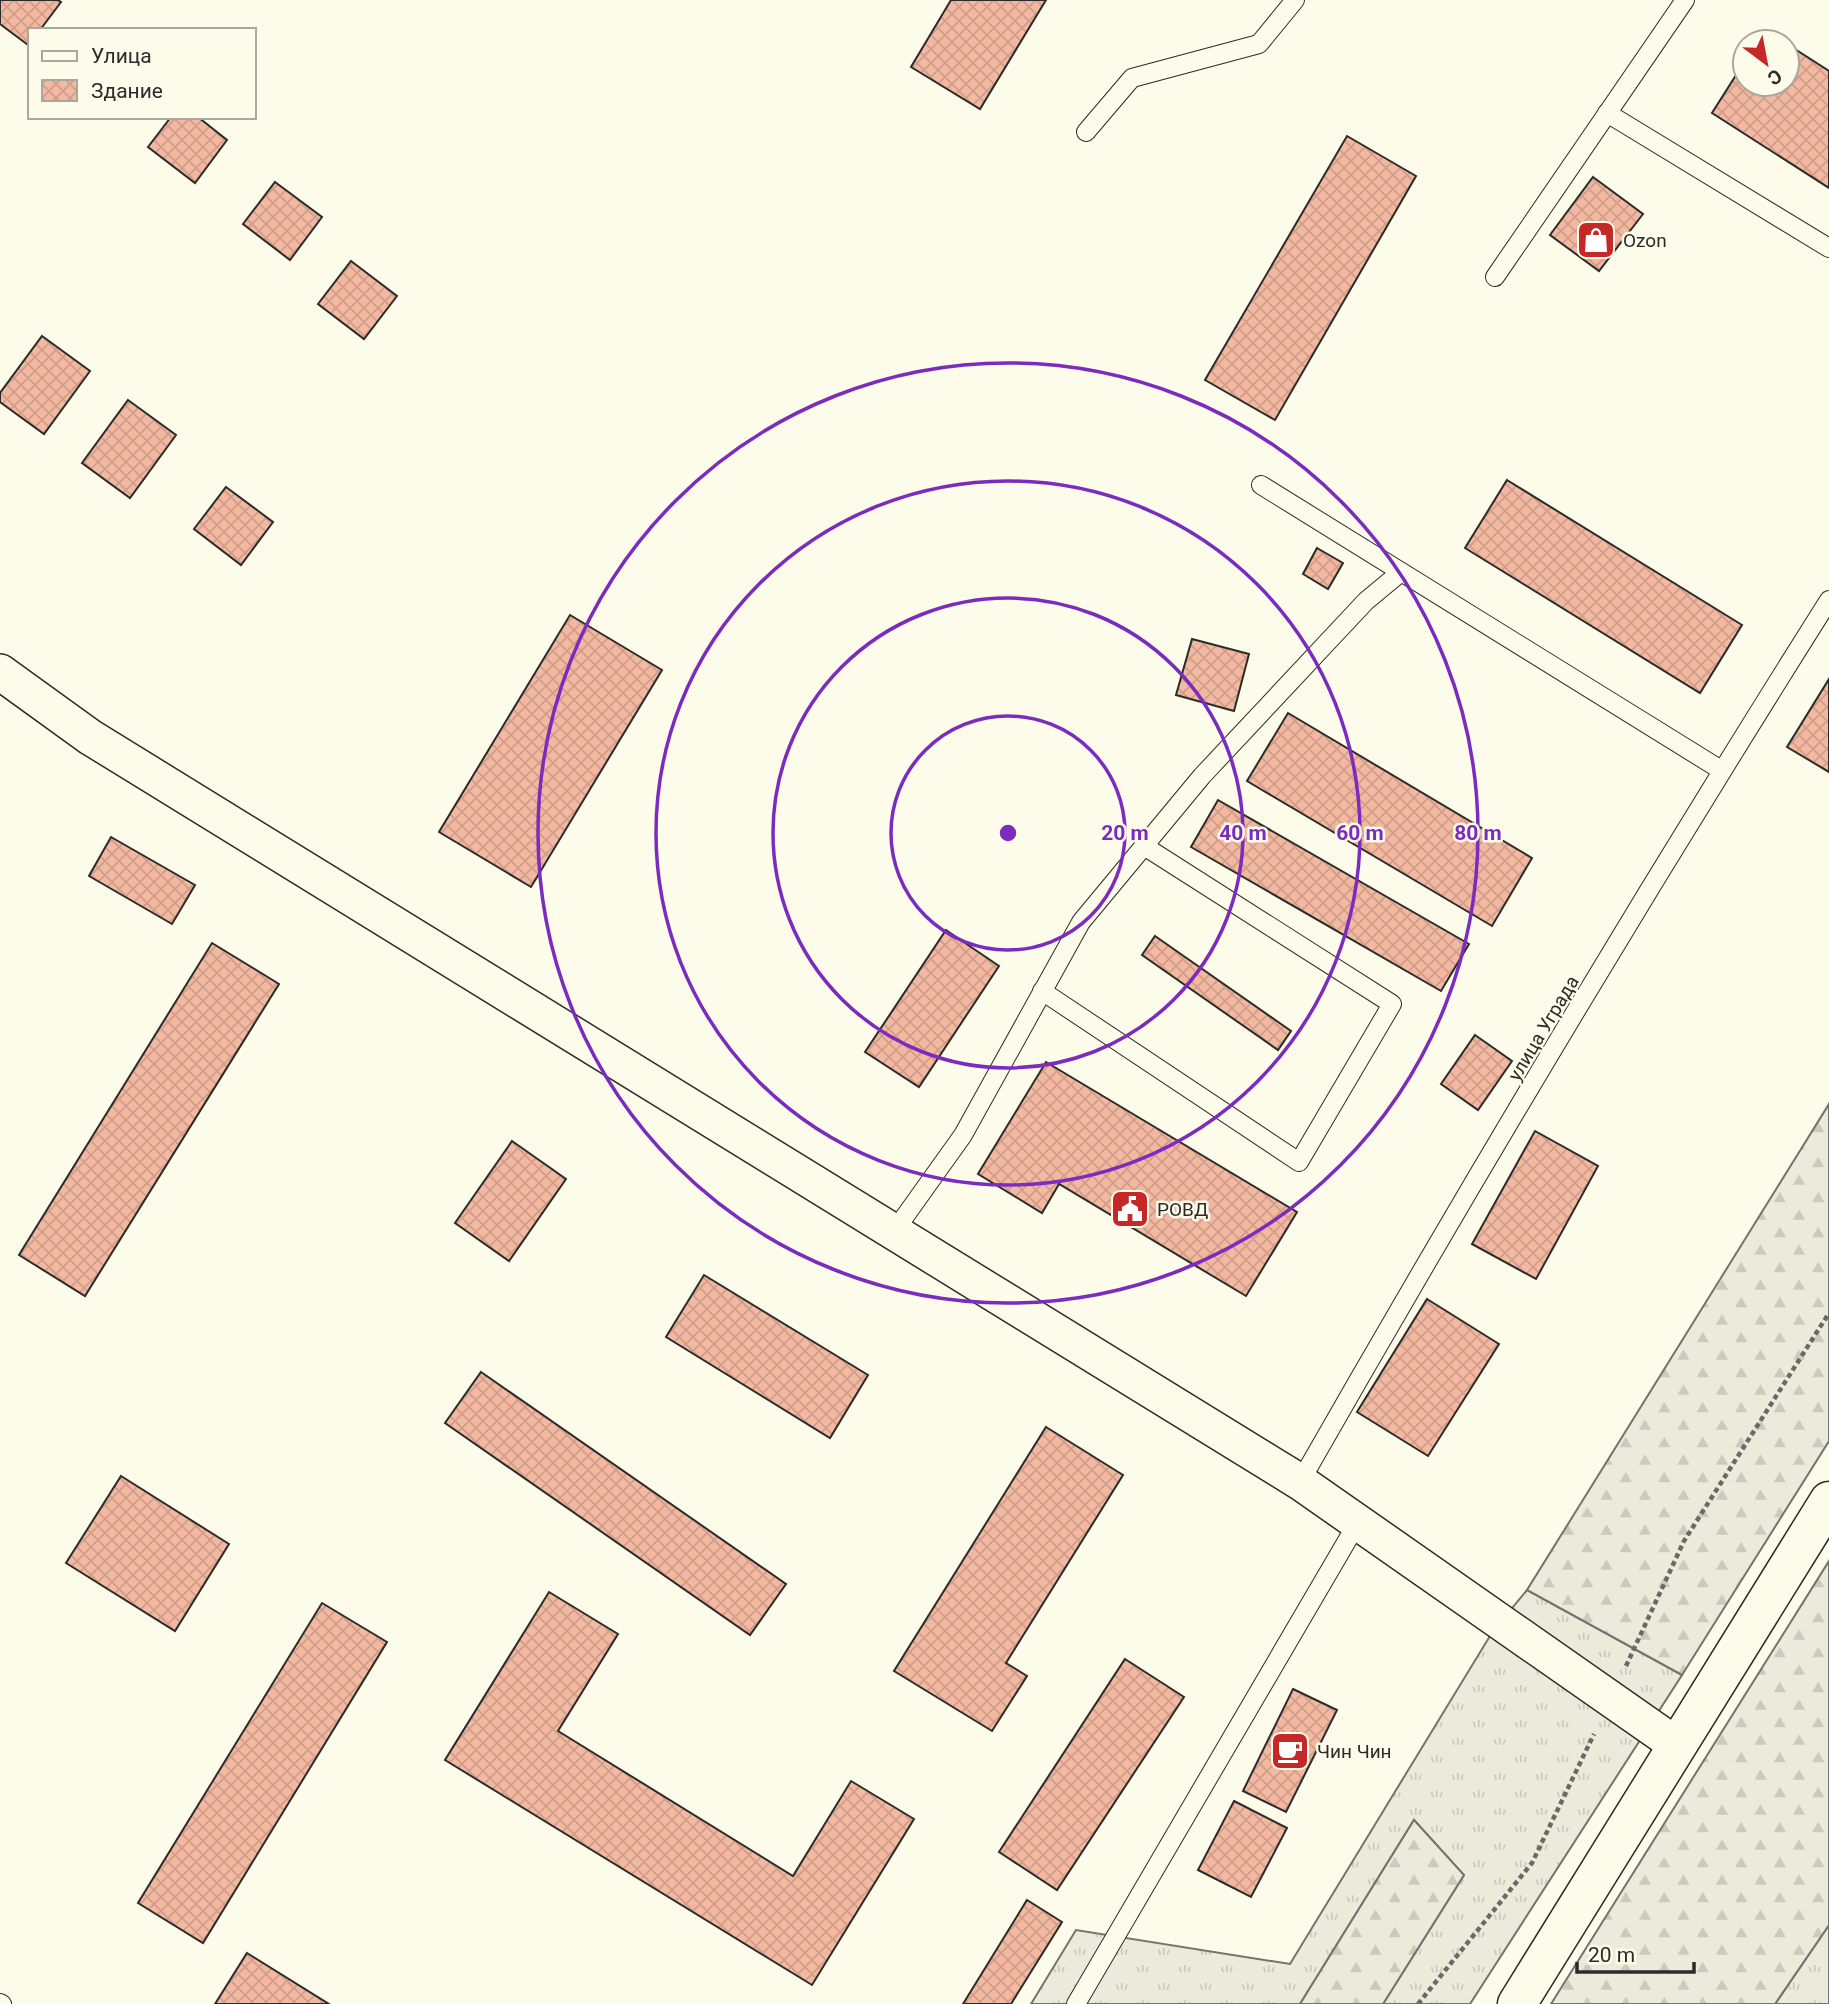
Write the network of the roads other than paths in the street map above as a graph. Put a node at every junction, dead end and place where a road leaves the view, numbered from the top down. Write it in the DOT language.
graph roads {
  1 [pos="1295,0"];
  2 [pos="1685,0"];
  3 [pos="1608,113"];
  4 [pos="1086,132"];
  5 [pos="1829,248"];
  6 [pos="1495,277"];
  7 [pos="1261,485"];
  8 [pos="1401,572"];
  9 [pos="1829,600"];
  10 [pos="0,672"];
  11 [pos="1721,771"];
  12 [pos="1144,846"];
  13 [pos="1042,991"];
  14 [pos="893,1233"];
  15 [pos="1300,1482"];
  16 [pos="1829,1501"];
  17 [pos="1358,1522"];
  18 [pos="1678,1746"];
  19 [pos="1076,2004"];
  20 [pos="1517,2004"];
  1 -- 4 [label="lane"];
  2 -- 3 [label="lane"];
  3 -- 5 [label="lane"];
  3 -- 6 [label="lane"];
  7 -- 8 [label="lane"];
  8 -- 11 [label="lane"];
  8 -- 12 [label="lane"];
  9 -- 11 [label="lane, улица Уграда"];
  10 -- 14 [label="street"];
  11 -- 15 [label="lane, улица Уграда"];
  12 -- 13 [label="lane"];
  12 -- 13 [label="lane"];
  13 -- 14 [label="lane"];
  14 -- 15 [label="street"];
  15 -- 17 [label="street"];
  16 -- 18 [label="highway"];
  17 -- 18 [label="street"];
  17 -- 19 [label="lane"];
  18 -- 20 [label="highway"];
}
